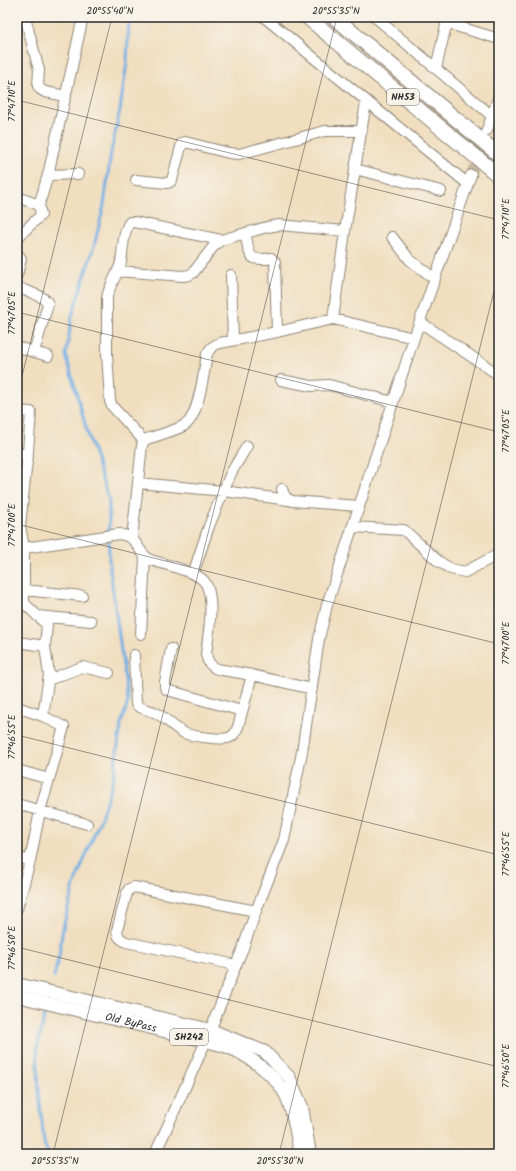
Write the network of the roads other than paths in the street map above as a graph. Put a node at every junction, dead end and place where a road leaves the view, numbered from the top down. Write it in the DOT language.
graph roads {
  1 [pos="25,17"];
  2 [pos="83,17"];
  3 [pos="264,17"];
  4 [pos="307,17"];
  5 [pos="334,17"];
  6 [pos="376,17"];
  7 [pos="447,20"];
  8 [pos="499,39"];
  9 [pos="436,68"];
  10 [pos="66,96"];
  11 [pos="499,96"];
  12 [pos="366,102"];
  13 [pos="492,116"];
  14 [pos="362,130"];
  15 [pos="487,130"];
  16 [pos="499,155"];
  17 [pos="355,169"];
  18 [pos="78,174"];
  19 [pos="48,175"];
  20 [pos="499,176"];
  21 [pos="136,180"];
  22 [pos="441,191"];
  23 [pos="17,197"];
  24 [pos="39,205"];
  25 [pos="345,231"];
  26 [pos="245,233"];
  27 [pos="392,237"];
  28 [pos="17,238"];
  29 [pos="221,240"];
  30 [pos="17,253"];
  31 [pos="118,270"];
  32 [pos="17,275"];
  33 [pos="232,275"];
  34 [pos="435,279"];
  35 [pos="17,287"];
  36 [pos="333,319"];
  37 [pos="420,322"];
  38 [pos="277,332"];
  39 [pos="414,338"];
  40 [pos="233,340"];
  41 [pos="17,347"];
  42 [pos="34,352"];
  43 [pos="48,356"];
  44 [pos="499,375"];
  45 [pos="282,380"];
  46 [pos="393,402"];
  47 [pos="17,411"];
  48 [pos="144,440"];
  49 [pos="247,446"];
  50 [pos="17,452"];
  51 [pos="28,457"];
  52 [pos="138,483"];
  53 [pos="21,487"];
  54 [pos="282,489"];
  55 [pos="224,491"];
  56 [pos="288,500"];
  57 [pos="359,506"];
  58 [pos="352,527"];
  59 [pos="132,539"];
  60 [pos="499,550"];
  61 [pos="22,552"];
  62 [pos="145,557"];
  63 [pos="193,574"];
  64 [pos="24,590"];
  65 [pos="82,596"];
  66 [pos="37,616"];
  67 [pos="91,621"];
  68 [pos="141,634"];
  69 [pos="17,642"];
  70 [pos="45,646"];
  71 [pos="172,649"];
  72 [pos="134,655"];
  73 [pos="109,673"];
  74 [pos="252,675"];
  75 [pos="48,680"];
  76 [pos="312,689"];
  77 [pos="17,707"];
  78 [pos="242,711"];
  79 [pos="42,716"];
  80 [pos="17,770"];
  81 [pos="49,779"];
  82 [pos="17,804"];
  83 [pos="40,811"];
  84 [pos="87,824"];
  85 [pos="17,857"];
  86 [pos="30,861"];
  87 [pos="17,909"];
  88 [pos="256,911"];
  89 [pos="236,965"];
  90 [pos="17,984"];
  91 [pos="17,996"];
  92 [pos="208,1036"];
  93 [pos="155,1154"];
  94 [pos="300,1154"];
  95 [pos="310,1154"];
  1 -- 10 [label="street"];
  2 -- 10 [label="street"];
  3 -- 12 [label="street"];
  4 -- 20 [label="highway, NH53"];
  5 -- 16 [label="highway, NH53"];
  6 -- 9 [label="street"];
  7 -- 8 [label="street"];
  7 -- 9 [label="street"];
  9 -- 13 [label="street"];
  10 -- 19 [label="street"];
  11 -- 13 [label="street"];
  12 -- 14 [label="street"];
  12 -- 34 [label="street"];
  13 -- 15 [label="street"];
  14 -- 17 [label="street"];
  14 -- 21 [label="street"];
  17 -- 22 [label="street"];
  17 -- 25 [label="street"];
  18 -- 19 [label="street"];
  19 -- 24 [label="street"];
  23 -- 24 [label="street"];
  24 -- 28 [label="street"];
  25 -- 26 [label="street"];
  25 -- 36 [label="street"];
  26 -- 29 [label="street"];
  26 -- 38 [label="street"];
  27 -- 34 [label="street"];
  29 -- 31 [label="street"];
  29 -- 31 [label="street"];
  30 -- 32 [label="street"];
  31 -- 48 [label="street"];
  33 -- 40 [label="street"];
  34 -- 37 [label="street"];
  35 -- 42 [label="street"];
  36 -- 38 [label="street"];
  36 -- 39 [label="street"];
  37 -- 39 [label="street"];
  37 -- 44 [label="street"];
  38 -- 40 [label="street"];
  39 -- 46 [label="street"];
  40 -- 48 [label="street"];
  41 -- 42 [label="street"];
  42 -- 43 [label="street"];
  45 -- 46 [label="street"];
  46 -- 57 [label="street"];
  47 -- 51 [label="street"];
  48 -- 52 [label="street"];
  49 -- 55 [label="street"];
  50 -- 51 [label="street"];
  51 -- 53 [label="street"];
  52 -- 55 [label="street"];
  52 -- 59 [label="street"];
  53 -- 61 [label="street"];
  54 -- 56 [label="street"];
  55 -- 56 [label="street"];
  55 -- 63 [label="street"];
  56 -- 57 [label="street"];
  57 -- 58 [label="street"];
  58 -- 60 [label="street"];
  58 -- 76 [label="street"];
  59 -- 61 [label="street"];
  59 -- 62 [label="street"];
  61 -- 64 [label="street"];
  62 -- 63 [label="street"];
  62 -- 68 [label="street"];
  63 -- 74 [label="street"];
  64 -- 65 [label="street"];
  64 -- 66 [label="street"];
  66 -- 67 [label="street"];
  66 -- 70 [label="street"];
  69 -- 70 [label="street"];
  70 -- 75 [label="street"];
  71 -- 78 [label="street"];
  72 -- 78 [label="street"];
  73 -- 75 [label="street"];
  74 -- 76 [label="street"];
  74 -- 78 [label="street"];
  75 -- 79 [label="street"];
  76 -- 88 [label="street"];
  77 -- 79 [label="street"];
  79 -- 81 [label="street"];
  80 -- 81 [label="street"];
  81 -- 83 [label="street"];
  82 -- 83 [label="street"];
  83 -- 84 [label="street"];
  83 -- 86 [label="street"];
  85 -- 86 [label="street"];
  86 -- 87 [label="street"];
  88 -- 89 [label="street"];
  88 -- 89 [label="street"];
  89 -- 92 [label="street"];
  90 -- 92 [label="main road"];
  91 -- 92 [label="main road, Old ByPass / SH242"];
  92 -- 93 [label="street"];
  92 -- 94 [label="main road, Old ByPass / SH242"];
  92 -- 95 [label="main road, Old ByPass / SH242"];
}
